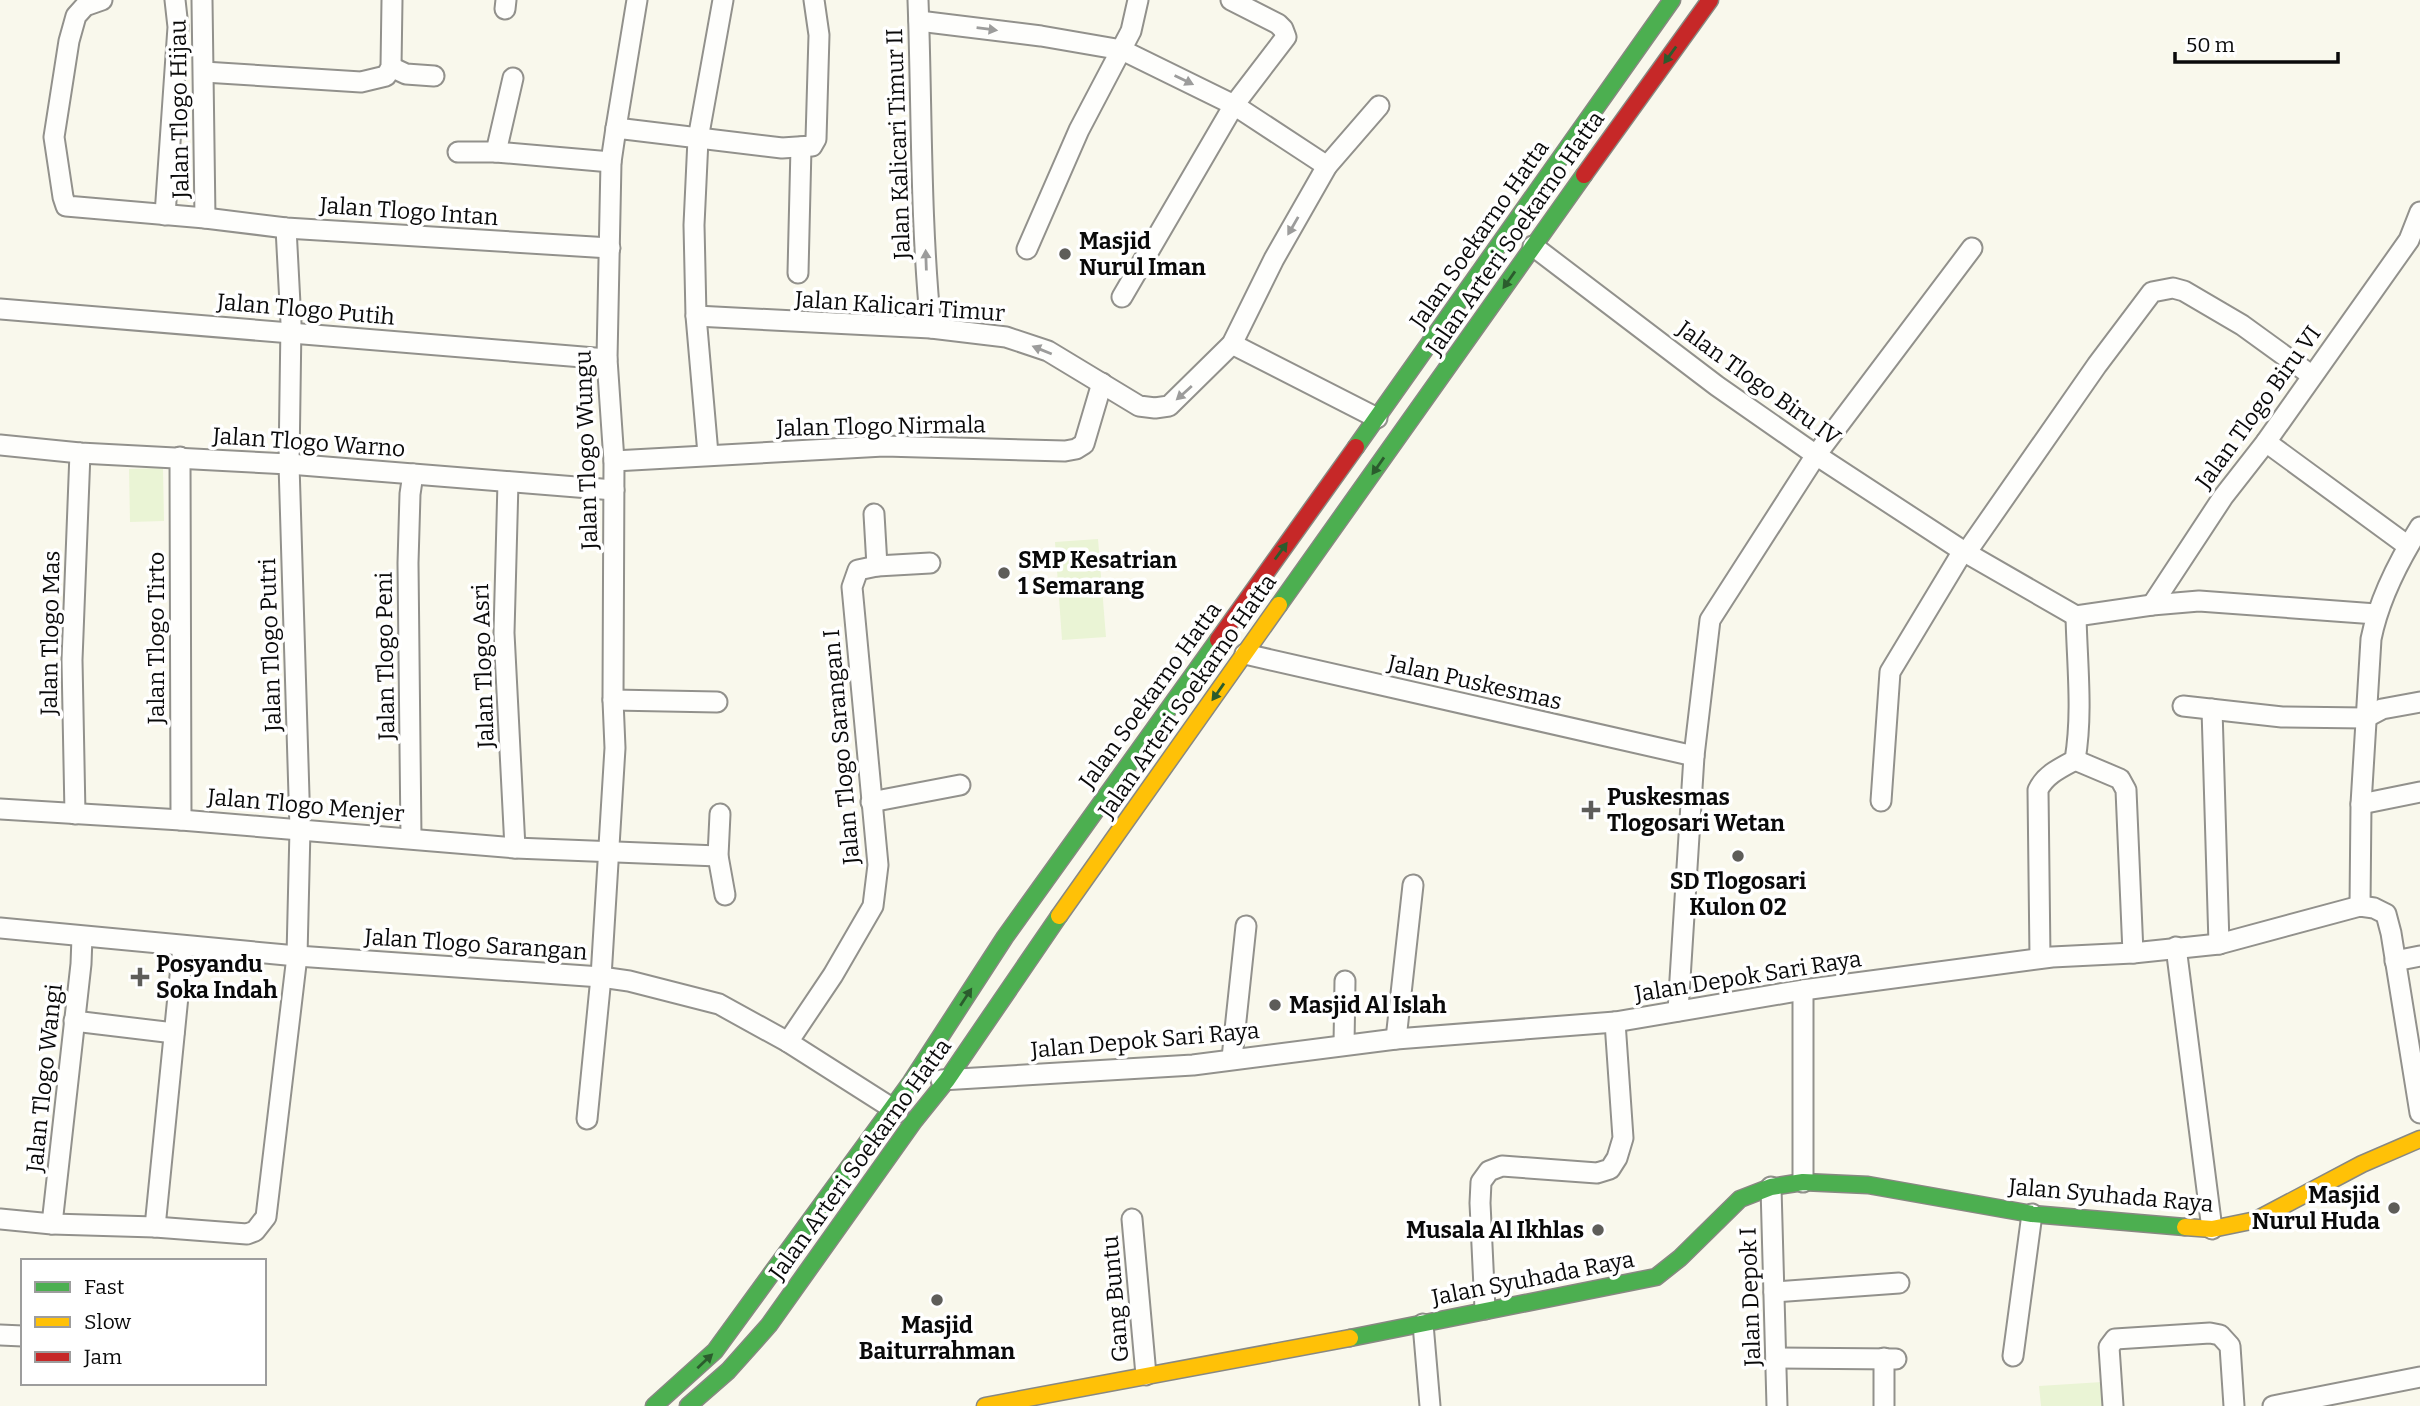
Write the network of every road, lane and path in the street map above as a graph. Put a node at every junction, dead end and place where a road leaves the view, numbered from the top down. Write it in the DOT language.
graph roads {
  1 [pos="102,0"];
  2 [pos="175,0"];
  3 [pos="202,0"];
  4 [pos="392,0"];
  5 [pos="637,0"];
  6 [pos="723,0"];
  7 [pos="814,0"];
  8 [pos="918,0"];
  9 [pos="1138,0"];
  10 [pos="1231,0"];
  11 [pos="1672,0"];
  12 [pos="1710,0"];
  13 [pos="919,21"];
  14 [pos="1122,50"];
  15 [pos="391,67"];
  16 [pos="204,72"];
  17 [pos="434,76"];
  18 [pos="513,78"];
  19 [pos="1234,105"];
  20 [pos="1379,106"];
  21 [pos="616,128"];
  22 [pos="698,139"];
  23 [pos="801,147"];
  24 [pos="458,152"];
  25 [pos="496,152"];
  26 [pos="611,162"];
  27 [pos="1327,166"];
  28 [pos="2420,212"];
  29 [pos="165,215"];
  30 [pos="205,218"];
  31 [pos="286,228"];
  32 [pos="2415,240"];
  33 [pos="1533,246"];
  34 [pos="610,248"];
  35 [pos="1972,248"];
  36 [pos="1027,249"];
  37 [pos="798,272"];
  38 [pos="1122,297"];
  39 [pos="0,309"];
  40 [pos="696,316"];
  41 [pos="931,328"];
  42 [pos="290,332"];
  43 [pos="1232,344"];
  44 [pos="607,359"];
  45 [pos="2311,375"];
  46 [pos="1101,383"];
  47 [pos="1377,418"];
  48 [pos="1401,433"];
  49 [pos="2266,442"];
  50 [pos="0,445"];
  51 [pos="80,453"];
  52 [pos="708,454"];
  53 [pos="1816,455"];
  54 [pos="180,457"];
  55 [pos="614,461"];
  56 [pos="289,464"];
  57 [pos="413,474"];
  58 [pos="508,482"];
  59 [pos="614,490"];
  60 [pos="874,514"];
  61 [pos="2420,527"];
  62 [pos="2408,546"];
  63 [pos="1965,552"];
  64 [pos="930,564"];
  65 [pos="877,566"];
  66 [pos="2152,605"];
  67 [pos="2376,614"];
  68 [pos="2076,616"];
  69 [pos="1245,654"];
  70 [pos="613,699"];
  71 [pos="717,702"];
  72 [pos="2420,702"];
  73 [pos="2183,706"];
  74 [pos="2213,709"];
  75 [pos="2365,718"];
  76 [pos="1694,756"];
  77 [pos="2074,760"];
  78 [pos="960,785"];
  79 [pos="2420,792"];
  80 [pos="1881,801"];
  81 [pos="871,802"];
  82 [pos="2361,804"];
  83 [pos="0,809"];
  84 [pos="75,814"];
  85 [pos="720,814"];
  86 [pos="181,820"];
  87 [pos="300,829"];
  88 [pos="411,838"];
  89 [pos="515,848"];
  90 [pos="607,853"];
  91 [pos="718,856"];
  92 [pos="1413,885"];
  93 [pos="725,895"];
  94 [pos="2360,906"];
  95 [pos="1247,926"];
  96 [pos="0,929"];
  97 [pos="82,937"];
  98 [pos="2219,944"];
  99 [pos="183,946"];
  100 [pos="2176,947"];
  101 [pos="2133,953"];
  102 [pos="297,956"];
  103 [pos="2420,956"];
  104 [pos="2040,958"];
  105 [pos="2395,961"];
  106 [pos="601,977"];
  107 [pos="1345,981"];
  108 [pos="1803,990"];
  109 [pos="1678,1011"];
  110 [pos="74,1021"];
  111 [pos="1615,1022"];
  112 [pos="174,1033"];
  113 [pos="1396,1039"];
  114 [pos="788,1042"];
  115 [pos="1344,1045"];
  116 [pos="1232,1058"];
  117 [pos="947,1080"];
  118 [pos="911,1082"];
  119 [pos="890,1108"];
  120 [pos="2420,1113"];
  121 [pos="586,1119"];
  122 [pos="914,1121"];
  123 [pos="2420,1139"];
  124 [pos="1802,1182"];
  125 [pos="1772,1187"];
  126 [pos="2032,1214"];
  127 [pos="0,1219"];
  128 [pos="1132,1219"];
  129 [pos="52,1224"];
  130 [pos="155,1227"];
  131 [pos="2212,1229"];
  132 [pos="1899,1283"];
  133 [pos="1774,1292"];
  134 [pos="1485,1309"];
  135 [pos="1423,1324"];
  136 [pos="0,1335"];
  137 [pos="21,1336"];
  138 [pos="2013,1356"];
  139 [pos="1776,1358"];
  140 [pos="1146,1375"];
  141 [pos="2420,1377"];
  142 [pos="654,1406"];
  143 [pos="688,1406"];
  144 [pos="985,1406"];
  145 [pos="1430,1406"];
  146 [pos="1777,1406"];
  147 [pos="1884,1406"];
  148 [pos="2113,1406"];
  149 [pos="2234,1406"];
  150 [pos="2273,1406"];
  1 -- 29 [label="street, Jalan Tlogo Intan"];
  2 -- 29 [label="street"];
  3 -- 16 [label="street, Jalan Tlogo Hijau"];
  4 -- 15 [label="street"];
  5 -- 21 [label="street, Jalan Tlogo Wungu"];
  6 -- 22 [label="street"];
  7 -- 23 [label="street"];
  8 -- 13 [label="street, Jalan Kalicari Timur II"];
  9 -- 14 [label="street"];
  10 -- 19 [label="street"];
  11 -- 47 [label="main road, Jalan Soekarno Hatta"];
  12 -- 33 [label="main road, Jalan Arteri Soekarno Hatta, one-way"];
  13 -- 14 [label="street, one-way"];
  41 -- 13 [label="street, Jalan Kalicari Timur II, one-way"];
  14 -- 19 [label="street, one-way"];
  14 -- 36 [label="street"];
  15 -- 16 [label="street"];
  15 -- 17 [label="street"];
  16 -- 30 [label="street, Jalan Tlogo Hijau"];
  18 -- 25 [label="street"];
  19 -- 27 [label="street"];
  19 -- 38 [label="street"];
  20 -- 27 [label="street, Jalan Kalicari Timur"];
  21 -- 22 [label="street"];
  21 -- 26 [label="street, Jalan Tlogo Wungu"];
  22 -- 23 [label="street"];
  22 -- 40 [label="street"];
  23 -- 37 [label="street"];
  24 -- 25 [label="street"];
  25 -- 26 [label="street"];
  26 -- 34 [label="street, Jalan Tlogo Wungu"];
  27 -- 43 [label="street, Jalan Kalicari Timur, one-way"];
  28 -- 32 [label="street, Jalan Tlogo Biru VI"];
  29 -- 30 [label="street, Jalan Tlogo Intan"];
  30 -- 31 [label="street, Jalan Tlogo Intan"];
  31 -- 34 [label="street, Jalan Tlogo Intan"];
  31 -- 42 [label="street, Jalan Tlogo Putri"];
  32 -- 45 [label="street, Jalan Tlogo Biru VI"];
  33 -- 48 [label="main road, Jalan Arteri Soekarno Hatta, one-way"];
  33 -- 53 [label="street, Jalan Tlogo Biru IV"];
  34 -- 44 [label="street, Jalan Tlogo Wungu"];
  35 -- 53 [label="street"];
  39 -- 42 [label="street, Jalan Tlogo Putih"];
  40 -- 41 [label="street, Jalan Kalicari Timur"];
  40 -- 52 [label="street"];
  46 -- 41 [label="street, Jalan Kalicari Timur, one-way"];
  42 -- 44 [label="street, Jalan Tlogo Putih"];
  42 -- 56 [label="street, Jalan Tlogo Putri"];
  43 -- 46 [label="street, Jalan Kalicari Timur, one-way"];
  43 -- 47 [label="street"];
  44 -- 55 [label="street, Jalan Tlogo Wungu"];
  45 -- 49 [label="street, Jalan Tlogo Biru VI"];
  45 -- 63 [label="street"];
  46 -- 52 [label="street, Jalan Tlogo Nirmala"];
  47 -- 48 [label="main road"];
  118 -- 47 [label="main road, Jalan Soekarno Hatta, one-way"];
  48 -- 69 [label="main road, Jalan Arteri Soekarno Hatta, one-way"];
  49 -- 62 [label="street"];
  49 -- 66 [label="street, Jalan Tlogo Biru VI"];
  50 -- 51 [label="street, Jalan Tlogo Warno"];
  51 -- 54 [label="street, Jalan Tlogo Warno"];
  51 -- 84 [label="street, Jalan Tlogo Mas"];
  52 -- 55 [label="street, Jalan Tlogo Nirmala"];
  53 -- 63 [label="street, Jalan Tlogo Biru IV"];
  53 -- 76 [label="street"];
  54 -- 56 [label="street, Jalan Tlogo Warno"];
  54 -- 86 [label="street, Jalan Tlogo Tirto"];
  55 -- 59 [label="street, Jalan Tlogo Wungu"];
  56 -- 57 [label="street, Jalan Tlogo Warno"];
  56 -- 87 [label="street, Jalan Tlogo Putri"];
  57 -- 58 [label="street, Jalan Tlogo Warno"];
  57 -- 88 [label="street, Jalan Tlogo Peni"];
  58 -- 59 [label="street, Jalan Tlogo Warno"];
  58 -- 89 [label="street, Jalan Tlogo Asri"];
  59 -- 70 [label="street, Jalan Tlogo Wungu"];
  60 -- 65 [label="street"];
  61 -- 62 [label="street"];
  62 -- 67 [label="street"];
  63 -- 68 [label="street, Jalan Tlogo Biru IV"];
  63 -- 80 [label="street"];
  64 -- 65 [label="street"];
  65 -- 81 [label="street, Jalan Tlogo Sarangan I"];
  66 -- 67 [label="street"];
  66 -- 68 [label="street"];
  67 -- 75 [label="street"];
  68 -- 77 [label="street"];
  69 -- 76 [label="street, Jalan Puskesmas"];
  69 -- 117 [label="main road, Jalan Arteri Soekarno Hatta, one-way"];
  70 -- 71 [label="street"];
  70 -- 90 [label="street, Jalan Tlogo Wungu"];
  72 -- 75 [label="street"];
  73 -- 74 [label="street"];
  74 -- 75 [label="street"];
  74 -- 98 [label="street"];
  75 -- 82 [label="street"];
  76 -- 109 [label="street"];
  77 -- 101 [label="street"];
  77 -- 104 [label="street"];
  78 -- 81 [label="street"];
  79 -- 82 [label="street"];
  81 -- 114 [label="street, Jalan Tlogo Sarangan I"];
  82 -- 94 [label="street"];
  83 -- 84 [label="street, Jalan Tlogo Menjer"];
  84 -- 86 [label="street, Jalan Tlogo Menjer"];
  85 -- 91 [label="street"];
  86 -- 87 [label="street, Jalan Tlogo Menjer"];
  87 -- 88 [label="street, Jalan Tlogo Menjer"];
  87 -- 102 [label="street, Jalan Tlogo Putri"];
  88 -- 89 [label="street, Jalan Tlogo Menjer"];
  89 -- 90 [label="street, Jalan Tlogo Menjer"];
  90 -- 91 [label="street, Jalan Tlogo Menjer"];
  90 -- 106 [label="street, Jalan Tlogo Wungu"];
  91 -- 93 [label="street"];
  92 -- 113 [label="street"];
  94 -- 98 [label="street, Jalan Depok Sari Raya"];
  94 -- 105 [label="street"];
  95 -- 116 [label="street"];
  96 -- 97 [label="street, Jalan Tlogo Sarangan"];
  97 -- 99 [label="street, Jalan Tlogo Sarangan"];
  97 -- 110 [label="street, Jalan Tlogo Wangi"];
  98 -- 100 [label="street, Jalan Depok Sari Raya"];
  99 -- 102 [label="street, Jalan Tlogo Sarangan"];
  99 -- 112 [label="street"];
  100 -- 101 [label="street, Jalan Depok Sari Raya"];
  100 -- 131 [label="street"];
  101 -- 104 [label="street, Jalan Depok Sari Raya"];
  102 -- 106 [label="street, Jalan Tlogo Sarangan"];
  102 -- 130 [label="street, Jalan Tlogo Putri"];
  103 -- 105 [label="street"];
  104 -- 108 [label="street, Jalan Depok Sari Raya"];
  105 -- 120 [label="street"];
  106 -- 114 [label="street, Jalan Tlogo Sarangan"];
  106 -- 121 [label="street, Jalan Tlogo Wungu"];
  107 -- 115 [label="street"];
  108 -- 109 [label="street, Jalan Depok Sari Raya"];
  108 -- 124 [label="street"];
  109 -- 111 [label="street, Jalan Depok Sari Raya"];
  110 -- 112 [label="street"];
  110 -- 129 [label="street, Jalan Tlogo Wangi"];
  111 -- 113 [label="street, Jalan Depok Sari Raya"];
  111 -- 134 [label="street"];
  112 -- 130 [label="street"];
  113 -- 115 [label="street, Jalan Depok Sari Raya"];
  114 -- 119 [label="street, Jalan Tlogo Sarangan"];
  115 -- 116 [label="street, Jalan Depok Sari Raya"];
  116 -- 117 [label="street, Jalan Depok Sari Raya"];
  117 -- 118 [label="street, Jalan Depok Sari Raya"];
  117 -- 122 [label="main road, Jalan Arteri Soekarno Hatta"];
  118 -- 119 [label="main road, Jalan Soekarno Hatta"];
  119 -- 122 [label="street, Jalan Tlogo Sarangan"];
  142 -- 119 [label="main road, Jalan Soekarno Hatta, one-way"];
  122 -- 143 [label="main road, Jalan Arteri Soekarno Hatta"];
  123 -- 131 [label="main road, Jalan Syuhada Raya"];
  124 -- 125 [label="main road, Jalan Syuhada Raya"];
  124 -- 126 [label="main road, Jalan Syuhada Raya"];
  125 -- 133 [label="street, Jalan Depok I"];
  125 -- 134 [label="main road, Jalan Syuhada Raya"];
  126 -- 131 [label="main road, Jalan Syuhada Raya"];
  126 -- 138 [label="street"];
  127 -- 129 [label="street"];
  128 -- 140 [label="street, Gang Buntu"];
  129 -- 130 [label="street"];
  132 -- 133 [label="street"];
  133 -- 139 [label="street, Jalan Depok I"];
  134 -- 135 [label="main road, Jalan Syuhada Raya"];
  135 -- 140 [label="main road, Jalan Syuhada Raya"];
  135 -- 145 [label="street"];
  136 -- 137 [label="street"];
  139 -- 146 [label="street, Jalan Depok I"];
  139 -- 147 [label="street"];
  140 -- 144 [label="main road, Jalan Syuhada Raya"];
  141 -- 150 [label="street"];
  148 -- 149 [label="street"];
}
